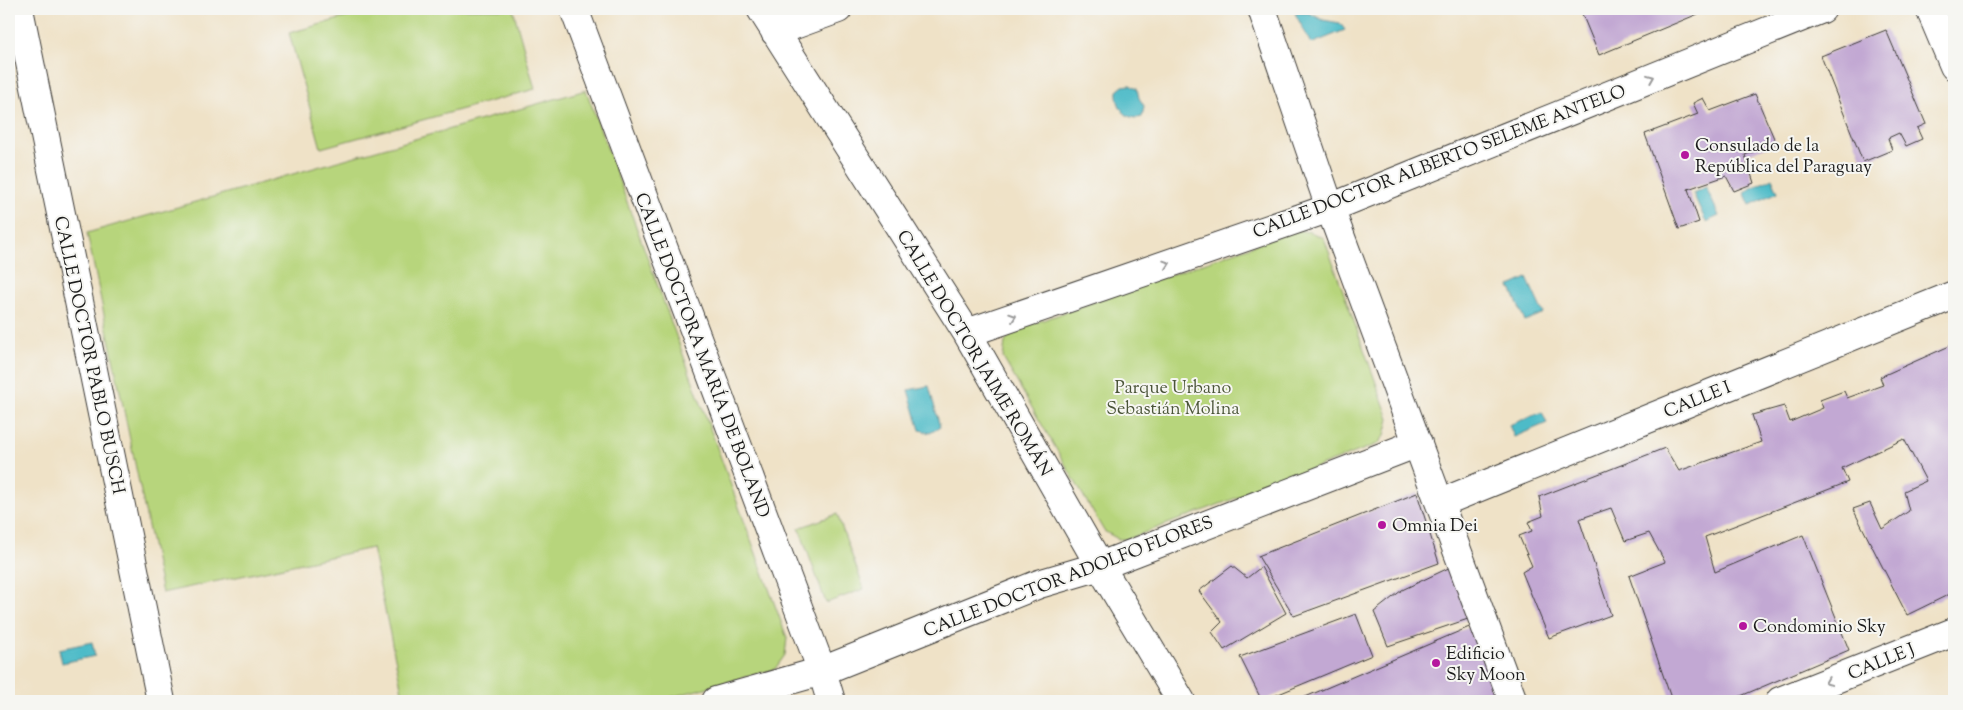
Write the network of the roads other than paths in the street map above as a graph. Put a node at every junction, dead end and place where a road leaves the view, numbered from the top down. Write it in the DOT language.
graph roads {
  1 [pos="20,9"];
  2 [pos="574,9"];
  3 [pos="762,9"];
  4 [pos="838,9"];
  5 [pos="1262,9"];
  6 [pos="1822,9"];
  7 [pos="1930,9"];
  8 [pos="775,32"];
  9 [pos="1954,66"];
  10 [pos="1330,208"];
  11 [pos="1954,295"];
  12 [pos="967,333"];
  13 [pos="1418,443"];
  14 [pos="1440,504"];
  15 [pos="1100,566"];
  16 [pos="1954,632"];
  17 [pos="822,671"];
  18 [pos="161,701"];
  19 [pos="716,701"];
  20 [pos="832,701"];
  21 [pos="1181,701"];
  22 [pos="1514,701"];
  23 [pos="1780,701"];
  1 -- 18 [label="street, CALLE DOCTOR PABLO BUSCH"];
  2 -- 17 [label="street, CALLE DOCTORA MARÍA DE BOLAND"];
  3 -- 8 [label="street, CALLE DOCTOR JAIME ROMÁN"];
  4 -- 8 [label="street"];
  5 -- 10 [label="street"];
  10 -- 6 [label="street, CALLE DOCTOR ALBERTO SELEME ANTELO, one-way"];
  7 -- 9 [label="street"];
  8 -- 12 [label="street, CALLE DOCTOR JAIME ROMÁN"];
  12 -- 10 [label="street, CALLE DOCTOR ALBERTO SELEME ANTELO, one-way"];
  10 -- 13 [label="street"];
  11 -- 14 [label="street, CALLE I"];
  12 -- 15 [label="street, CALLE DOCTOR JAIME ROMÁN"];
  13 -- 14 [label="street"];
  13 -- 15 [label="street, CALLE DOCTOR ADOLFO FLORES"];
  14 -- 22 [label="street"];
  15 -- 17 [label="street, CALLE DOCTOR ADOLFO FLORES"];
  15 -- 21 [label="street, CALLE DOCTOR JAIME ROMÁN"];
  16 -- 23 [label="street, CALLE J, one-way"];
  17 -- 19 [label="street, CALLE DOCTOR ADOLFO FLORES"];
  17 -- 20 [label="street, CALLE DOCTORA MARÍA DE BOLAND"];
}
